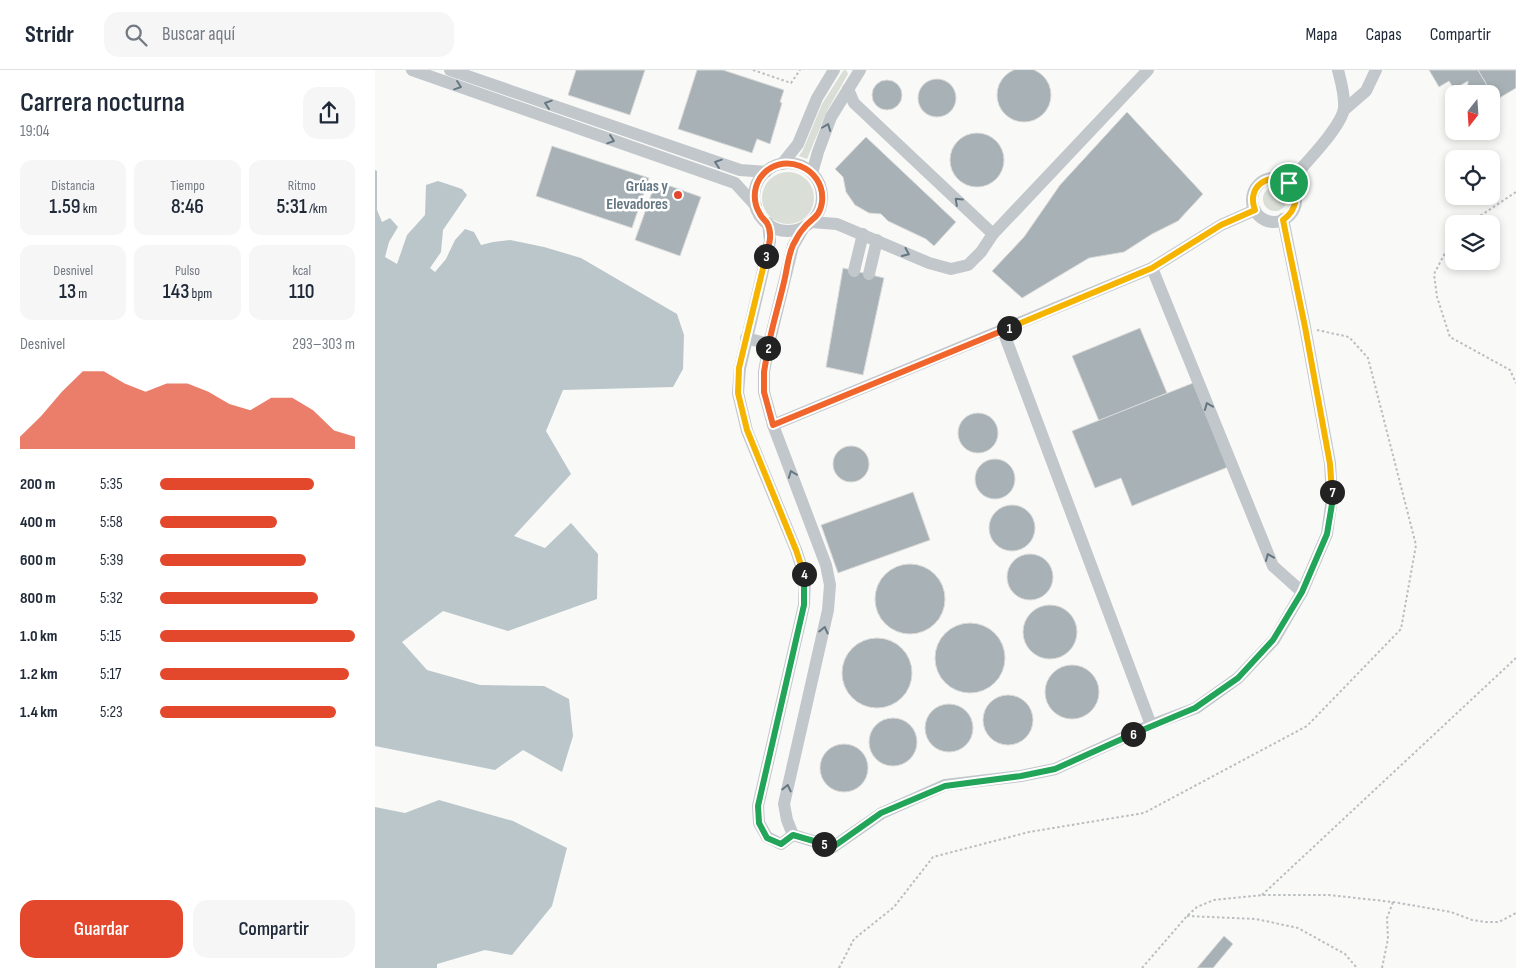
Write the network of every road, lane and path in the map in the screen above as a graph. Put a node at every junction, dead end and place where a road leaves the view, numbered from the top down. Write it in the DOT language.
graph roads {
  1 [pos="412,70"];
  2 [pos="450,70"];
  3 [pos="753,70"];
  4 [pos="800,70"];
  5 [pos="834,70"];
  6 [pos="860,70"];
  7 [pos="1148,70"];
  8 [pos="1338,70"];
  9 [pos="1363,70"];
  10 [pos="1376,70"];
  11 [pos="848,90"];
  12 [pos="1366,90"];
  13 [pos="1344,110"];
  14 [pos="782,164"];
  15 [pos="766,172"];
  16 [pos="813,173"];
  17 [pos="1289,183"];
  18 [pos="1516,192"];
  19 [pos="756,206"];
  20 [pos="1255,210"];
  21 [pos="1482,215"];
  22 [pos="1283,220"];
  23 [pos="767,224"];
  24 [pos="807,225"];
  25 [pos="863,234"];
  26 [pos="993,234"];
  27 [pos="877,240"];
  28 [pos="1445,253"];
  29 [pos="1152,268"];
  30 [pos="854,271"];
  31 [pos="869,274"];
  32 [pos="1003,331"];
  33 [pos="746,338"];
  34 [pos="769,344"];
  35 [pos="1516,383"];
  36 [pos="773,425"];
  37 [pos="1302,592"];
  38 [pos="1516,658"];
  39 [pos="1151,725"];
  40 [pos="793,835"];
  41 [pos="1262,896"];
  42 [pos="1393,902"];
  43 [pos="1516,913"];
  44 [pos="1187,916"];
  45 [pos="1143,968"];
  46 [pos="1357,968"];
  47 [pos="1382,968"];
  1 -- 19 [label="street, one-way"];
  15 -- 2 [label="street, one-way"];
  3 -- 4 [label="path"];
  5 -- 14 [label="street"];
  6 -- 11 [label="street"];
  7 -- 26 [label="street"];
  8 -- 13 [label="street"];
  9 -- 12 [label="street"];
  10 -- 12 [label="street"];
  16 -- 11 [label="street, one-way"];
  26 -- 11 [label="street, one-way"];
  12 -- 13 [label="street"];
  13 -- 17 [label="street"];
  14 -- 15 [label="street"];
  14 -- 16 [label="street"];
  15 -- 19 [label="street"];
  16 -- 24 [label="street"];
  17 -- 20 [label="street"];
  17 -- 22 [label="street"];
  18 -- 21 [label="path"];
  19 -- 23 [label="street"];
  20 -- 22 [label="street"];
  20 -- 29 [label="street"];
  22 -- 37 [label="street"];
  23 -- 24 [label="street"];
  23 -- 33 [label="street"];
  24 -- 25 [label="street"];
  24 -- 34 [label="street"];
  25 -- 27 [label="street"];
  25 -- 30 [label="street"];
  27 -- 26 [label="street, one-way"];
  27 -- 31 [label="street"];
  28 -- 35 [label="path"];
  29 -- 32 [label="street"];
  37 -- 29 [label="street, one-way"];
  32 -- 36 [label="street"];
  32 -- 39 [label="street"];
  33 -- 34 [label="street"];
  33 -- 40 [label="street"];
  34 -- 36 [label="street"];
  40 -- 36 [label="street, one-way"];
  37 -- 39 [label="street"];
  38 -- 41 [label="path"];
  39 -- 40 [label="street"];
  41 -- 42 [label="path"];
  41 -- 44 [label="path"];
  42 -- 43 [label="path"];
  42 -- 47 [label="path"];
  44 -- 45 [label="path"];
  44 -- 46 [label="path"];
}
